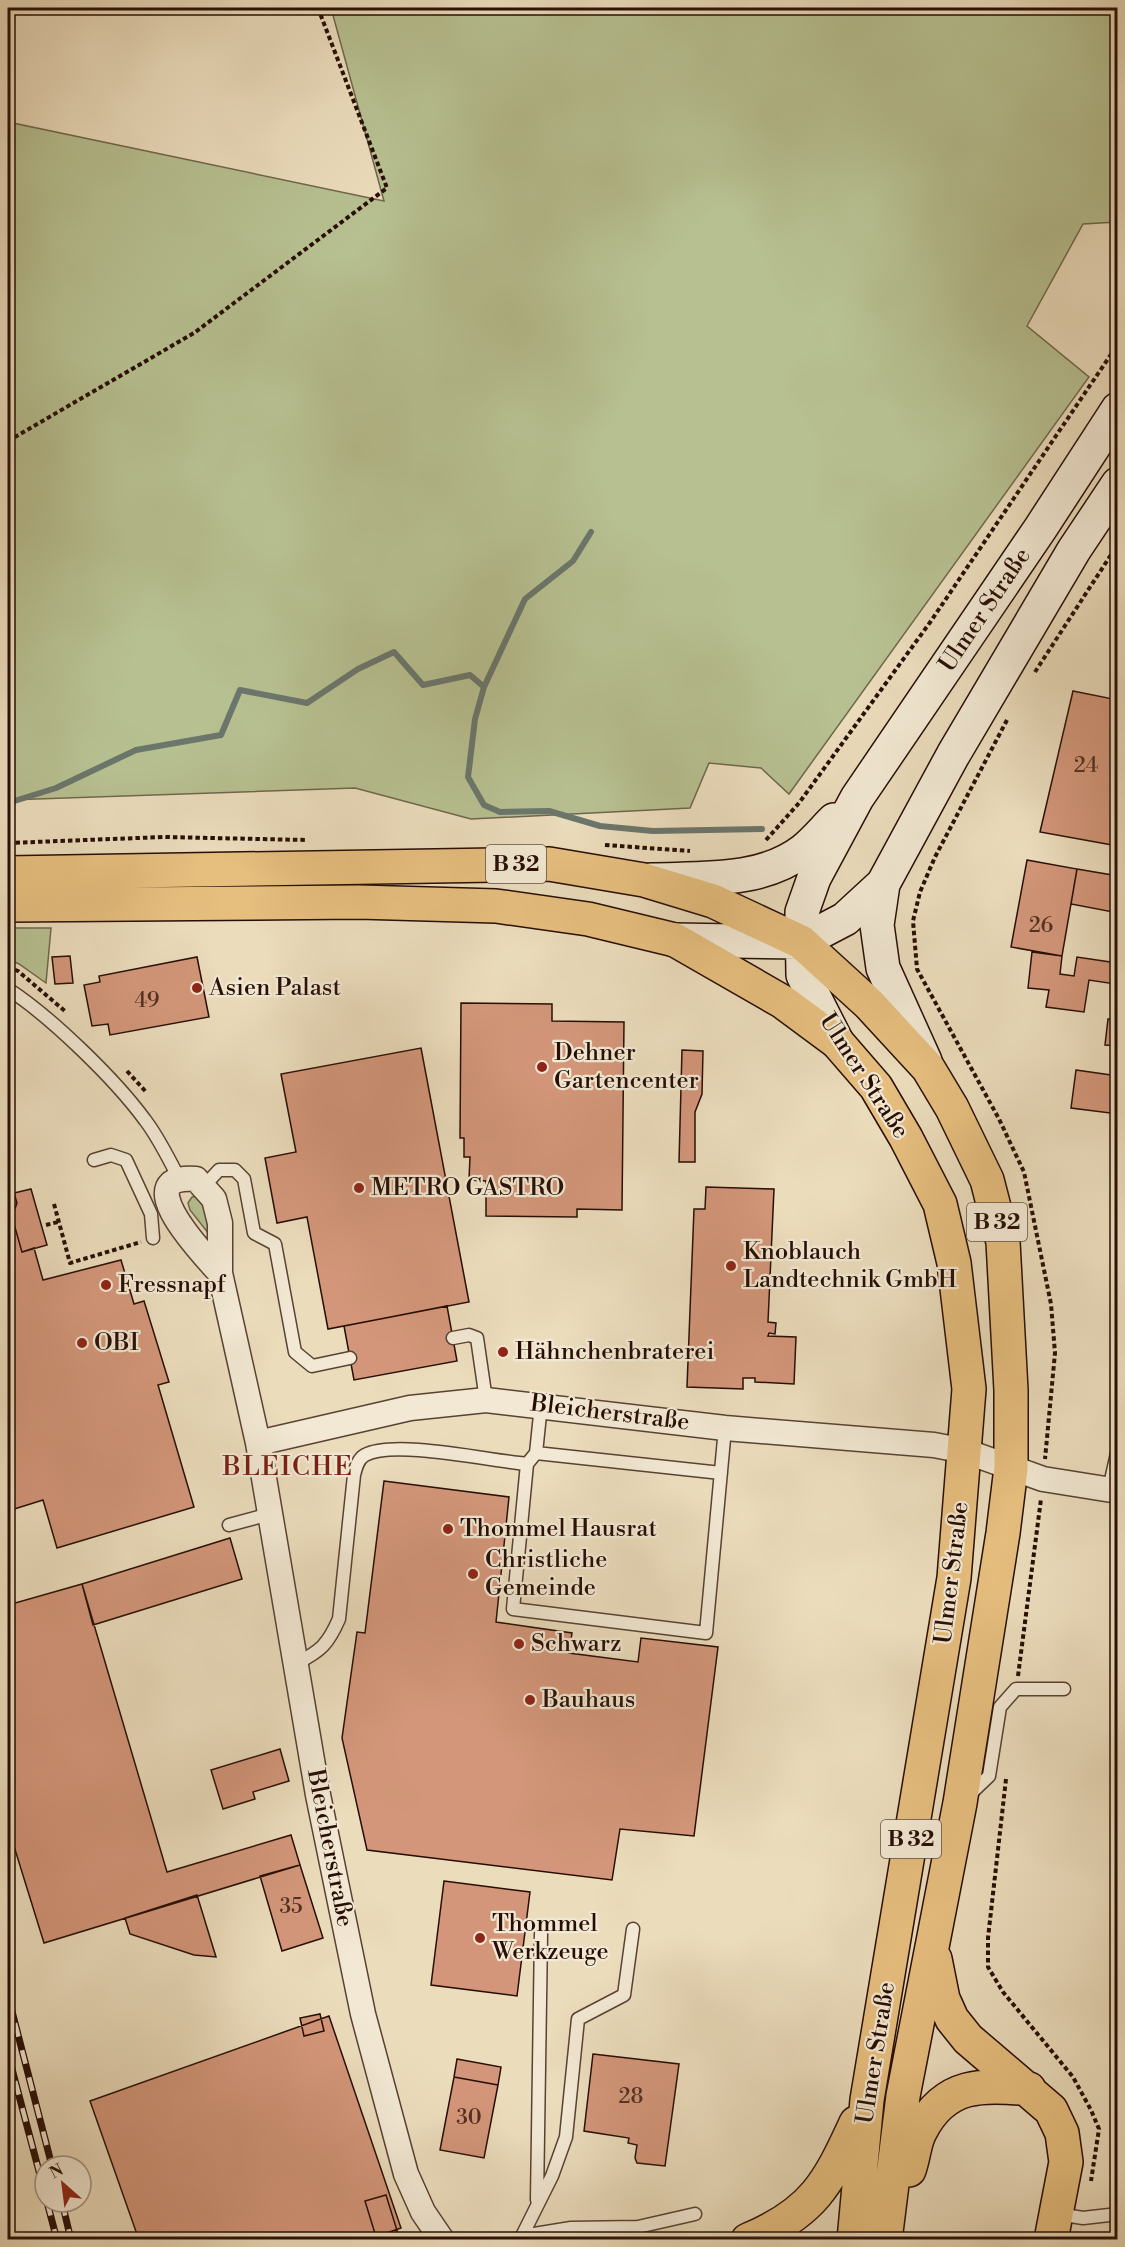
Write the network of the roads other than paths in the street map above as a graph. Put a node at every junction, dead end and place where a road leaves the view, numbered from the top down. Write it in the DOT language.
graph roads {
  1 [pos="1118,409"];
  2 [pos="1118,484"];
  3 [pos="857,798"];
  4 [pos="8,873"];
  5 [pos="644,880"];
  6 [pos="883,884"];
  7 [pos="8,905"];
  8 [pos="675,940"];
  9 [pos="801,942"];
  10 [pos="8,990"];
  11 [pos="837,1042"];
  12 [pos="928,1068"];
  13 [pos="94,1160"];
  14 [pos="180,1180"];
  15 [pos="205,1185"];
  16 [pos="160,1210"];
  17 [pos="153,1238"];
  18 [pos="220,1273"];
  19 [pos="453,1338"];
  20 [pos="350,1358"];
  21 [pos="486,1400"];
  22 [pos="541,1405"];
  23 [pos="725,1428"];
  24 [pos="258,1443"];
  25 [pos="1118,1449"];
  26 [pos="965,1451"];
  27 [pos="536,1453"];
  28 [pos="527,1464"];
  29 [pos="1011,1467"];
  30 [pos="721,1473"];
  31 [pos="1113,1490"];
  32 [pos="270,1514"];
  33 [pos="229,1525"];
  34 [pos="297,1662"];
  35 [pos="1064,1689"];
  36 [pos="960,1803"];
  37 [pos="633,1929"];
  38 [pos="541,1934"];
  39 [pos="932,1948"];
  40 [pos="1029,2089"];
  41 [pos="867,2100"];
  42 [pos="537,2204"];
  43 [pos="694,2214"];
  44 [pos="1118,2214"];
  45 [pos="1054,2227"];
  46 [pos="886,2230"];
  47 [pos="520,2238"];
  48 [pos="442,2240"];
  49 [pos="748,2240"];
  50 [pos="854,2240"];
  1 -- 3 [label="main road, Ulmer Straße"];
  2 -- 6 [label="main road, Ulmer Straße"];
  3 -- 5 [label="main road"];
  3 -- 9 [label="main road, Ulmer Straße"];
  4 -- 5 [label="main road, B 32"];
  5 -- 9 [label="main road, B 32"];
  6 -- 9 [label="main road, Ulmer Straße"];
  6 -- 12 [label="main road"];
  7 -- 8 [label="main road, B 32"];
  8 -- 9 [label="main road, Ulmer Straße"];
  8 -- 11 [label="main road, B 32"];
  9 -- 11 [label="main road, Ulmer Straße"];
  9 -- 12 [label="main road, B 32"];
  10 -- 14 [label="lane"];
  11 -- 26 [label="main road, Ulmer Straße / B 32"];
  12 -- 29 [label="main road, Ulmer Straße / B 32"];
  13 -- 16 [label="lane"];
  14 -- 15 [label="street"];
  14 -- 16 [label="street"];
  15 -- 18 [label="street, Bleicherstraße"];
  15 -- 20 [label="lane"];
  16 -- 17 [label="lane"];
  16 -- 18 [label="street, Bleicherstraße"];
  18 -- 24 [label="street, Bleicherstraße"];
  19 -- 21 [label="lane"];
  21 -- 22 [label="street, Bleicherstraße"];
  21 -- 24 [label="street, Bleicherstraße"];
  22 -- 23 [label="street, Bleicherstraße"];
  22 -- 27 [label="lane"];
  23 -- 26 [label="street, Bleicherstraße"];
  23 -- 30 [label="lane"];
  24 -- 32 [label="street, Bleicherstraße"];
  25 -- 31 [label="lane"];
  26 -- 29 [label="street, Bleicherstraße"];
  26 -- 41 [label="main road, Ulmer Straße / B 32"];
  27 -- 28 [label="lane"];
  27 -- 30 [label="lane"];
  28 -- 30 [label="lane"];
  28 -- 34 [label="lane"];
  29 -- 31 [label="street, Bleicherstraße"];
  29 -- 36 [label="main road, Ulmer Straße / B 32"];
  32 -- 33 [label="lane"];
  32 -- 34 [label="street, Bleicherstraße"];
  34 -- 48 [label="street, Bleicherstraße"];
  35 -- 36 [label="lane"];
  36 -- 39 [label="main road, Ulmer Straße / B 32"];
  37 -- 42 [label="lane"];
  38 -- 42 [label="lane"];
  39 -- 40 [label="main road"];
  39 -- 46 [label="main road, Ulmer Straße / B 32"];
  40 -- 45 [label="main road"];
  40 -- 46 [label="main road"];
  41 -- 49 [label="main road"];
  41 -- 50 [label="main road, Ulmer Straße / B 32"];
  42 -- 47 [label="lane"];
  43 -- 47 [label="lane"];
  44 -- 45 [label="lane"];
}
